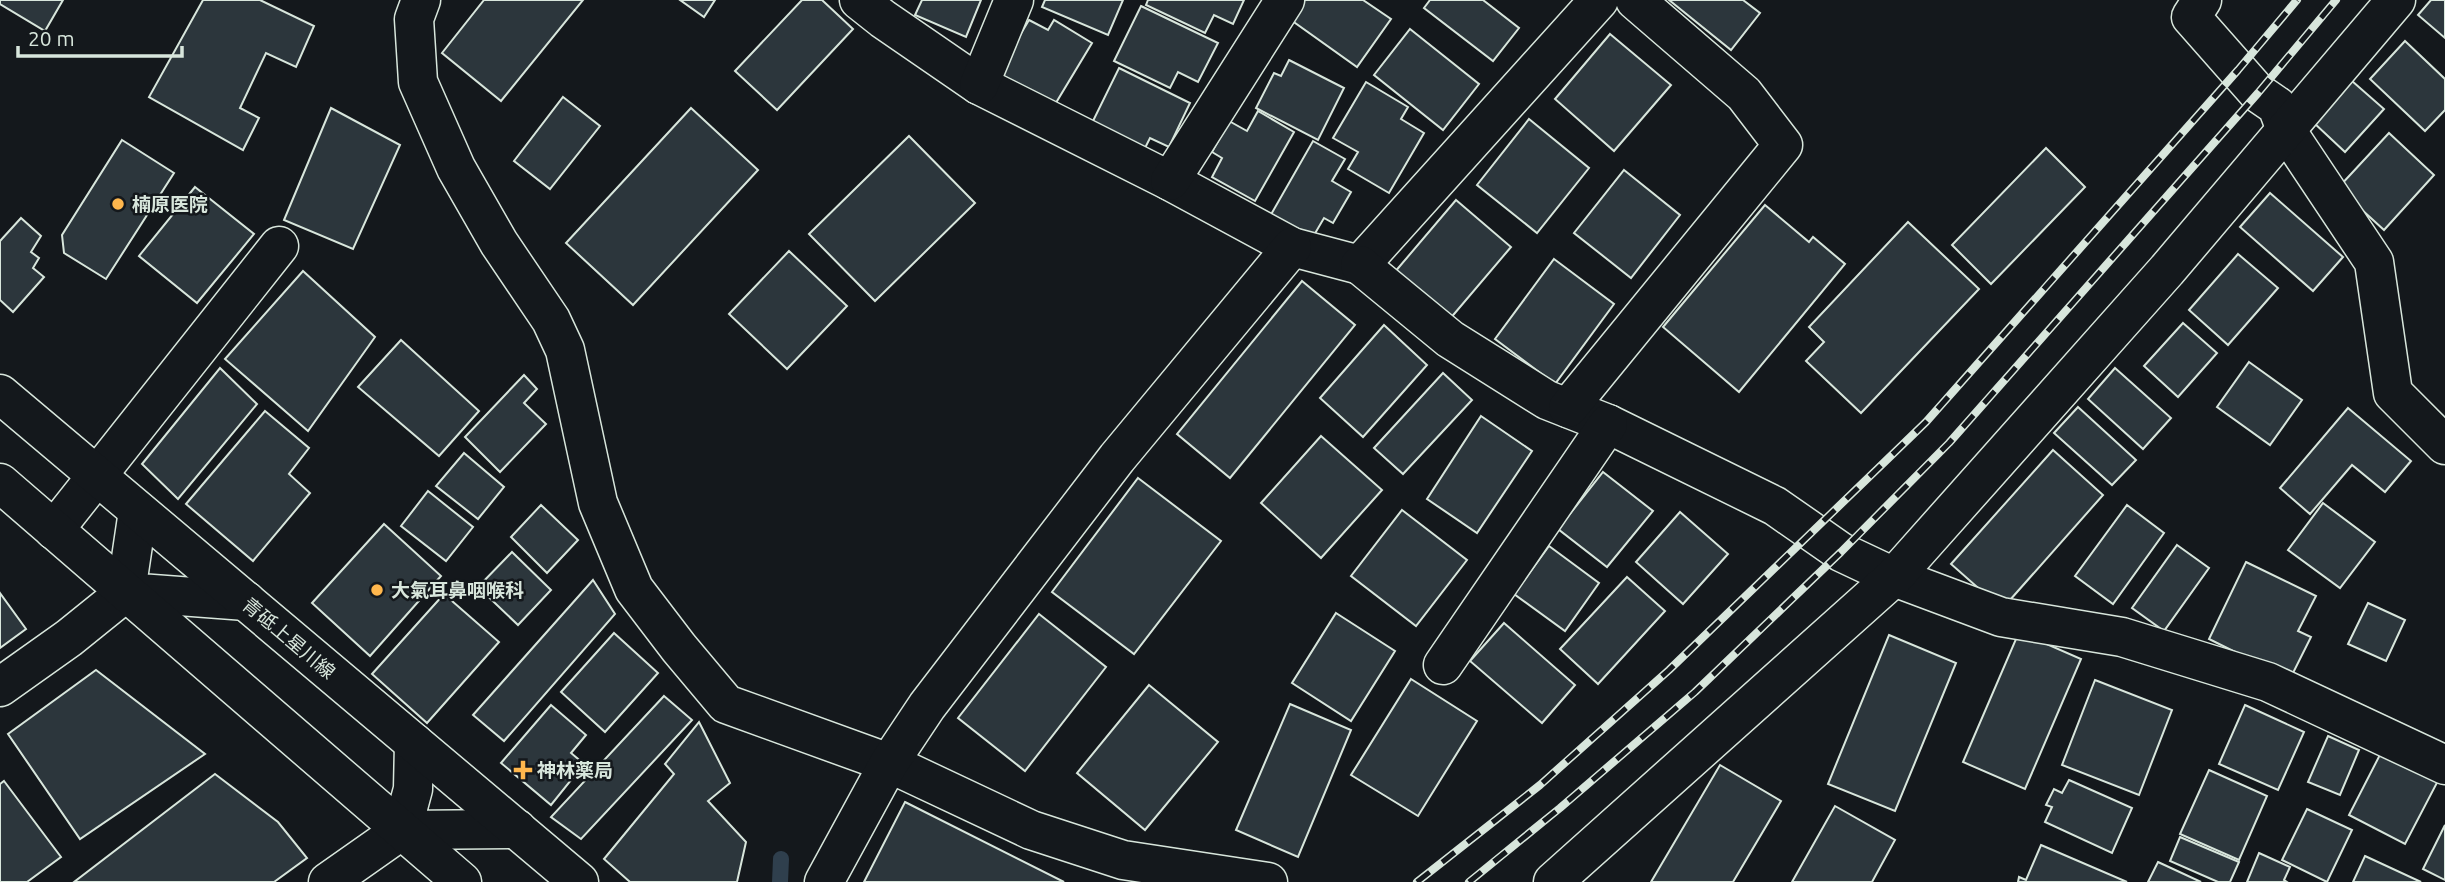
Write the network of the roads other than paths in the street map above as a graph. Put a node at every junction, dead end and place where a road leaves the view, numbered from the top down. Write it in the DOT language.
graph roads {
  1 [pos="421,0"];
  2 [pos="859,0"];
  3 [pos="1014,0"];
  4 [pos="1285,0"];
  5 [pos="1599,0"];
  6 [pos="1635,0"];
  7 [pos="2396,0"];
  8 [pos="2197,9"];
  9 [pos="979,85"];
  10 [pos="2286,130"];
  11 [pos="1170,181"];
  12 [pos="279,246"];
  13 [pos="1292,247"];
  14 [pos="1360,265"];
  15 [pos="0,394"];
  16 [pos="1568,408"];
  17 [pos="1608,424"];
  18 [pos="2445,445"];
  19 [pos="97,476"];
  20 [pos="0,483"];
  21 [pos="138,511"];
  22 [pos="54,530"];
  23 [pos="1894,577"];
  24 [pos="126,592"];
  25 [pos="246,601"];
  26 [pos="1443,664"];
  27 [pos="0,687"];
  28 [pos="414,743"];
  29 [pos="889,764"];
  30 [pos="2445,765"];
  31 [pos="517,829"];
  32 [pos="402,830"];
  33 [pos="1562,880"];
  34 [pos="328,882"];
  35 [pos="462,882"];
  36 [pos="579,882"];
  37 [pos="824,882"];
  38 [pos="1268,882"];
  1 -- 29 [label="street"];
  2 -- 9 [label="street"];
  3 -- 9 [label="street"];
  4 -- 11 [label="street"];
  5 -- 14 [label="street"];
  6 -- 16 [label="street"];
  7 -- 10 [label="street"];
  8 -- 10 [label="street"];
  9 -- 11 [label="street"];
  10 -- 18 [label="street"];
  10 -- 23 [label="street"];
  11 -- 13 [label="street"];
  12 -- 19 [label="street"];
  13 -- 14 [label="street"];
  13 -- 29 [label="street"];
  14 -- 16 [label="street"];
  15 -- 19 [label="street, 青砥上星川線"];
  16 -- 17 [label="street"];
  17 -- 23 [label="street"];
  17 -- 26 [label="street"];
  19 -- 21 [label="street, 青砥上星川線"];
  19 -- 22 [label="street"];
  20 -- 22 [label="street"];
  21 -- 24 [label="street"];
  21 -- 25 [label="street, 青砥上星川線"];
  22 -- 24 [label="street"];
  23 -- 30 [label="street"];
  23 -- 33 [label="street"];
  24 -- 25 [label="street"];
  24 -- 27 [label="street"];
  24 -- 32 [label="street"];
  25 -- 28 [label="street, 青砥上星川線"];
  28 -- 31 [label="street, 青砥上星川線"];
  28 -- 32 [label="street"];
  29 -- 37 [label="street"];
  29 -- 38 [label="street"];
  31 -- 32 [label="street"];
  31 -- 36 [label="street, 青砥上星川線"];
  32 -- 34 [label="street"];
  32 -- 35 [label="street"];
}
